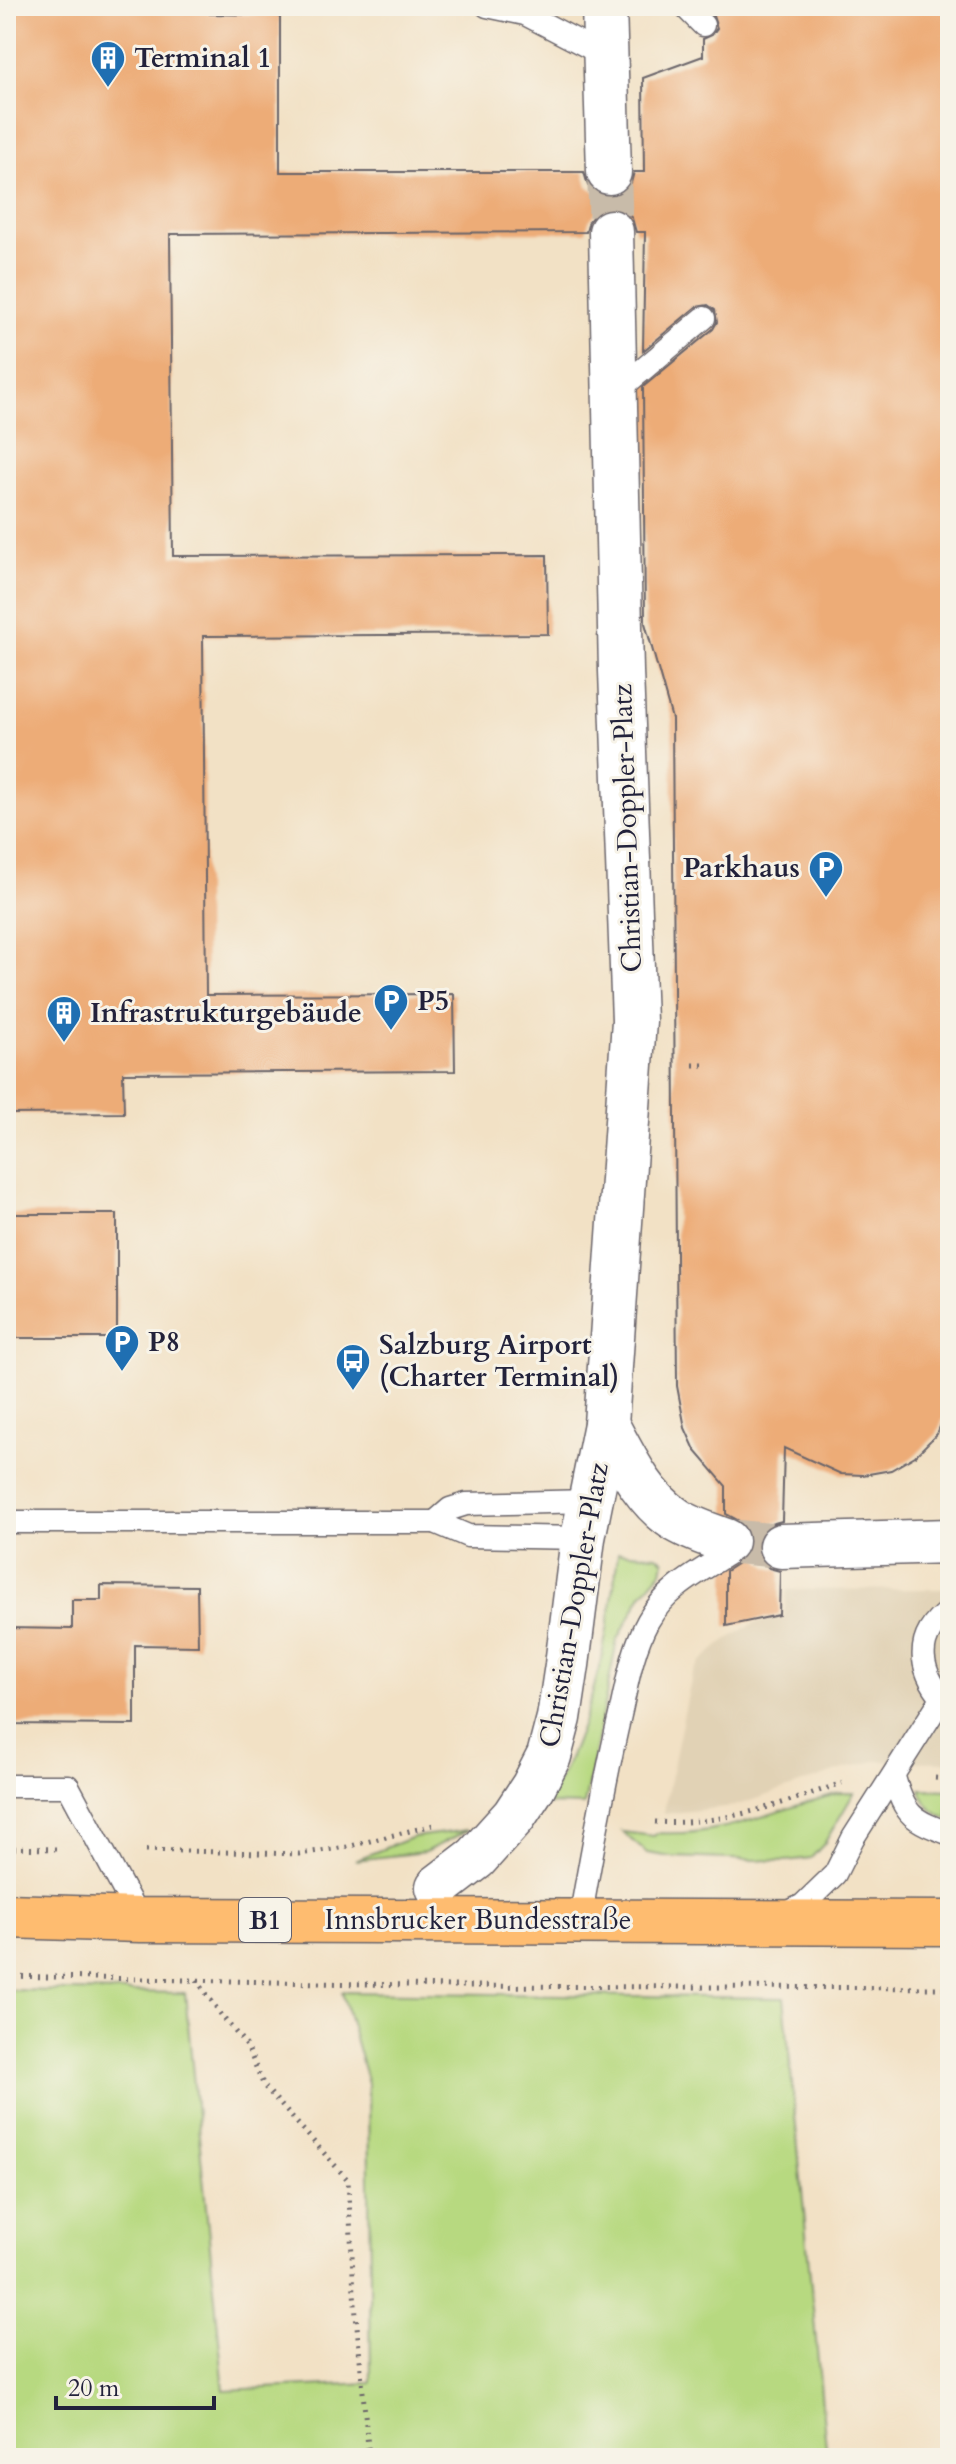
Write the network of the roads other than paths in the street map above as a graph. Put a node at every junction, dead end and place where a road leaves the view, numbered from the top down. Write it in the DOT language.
graph roads {
  1 [pos="487,6"];
  2 [pos="604,6"];
  3 [pos="684,6"];
  4 [pos="703,25"];
  5 [pos="604,55"];
  6 [pos="609,172"];
  7 [pos="611,232"];
  8 [pos="704,318"];
  9 [pos="615,393"];
  10 [pos="606,1424"];
  11 [pos="586,1520"];
  12 [pos="6,1522"];
  13 [pos="435,1522"];
  14 [pos="950,1541"];
  15 [pos="781,1546"];
  16 [pos="726,1548"];
  17 [pos="950,1610"];
  18 [pos="947,1702"];
  19 [pos="894,1777"];
  20 [pos="6,1786"];
  21 [pos="950,1834"];
  22 [pos="438,1887"];
  23 [pos="6,1916"];
  24 [pos="140,1920"];
  25 [pos="580,1920"];
  26 [pos="391,1921"];
  27 [pos="771,1922"];
  28 [pos="950,1923"];
  1 -- 5 [label="lane"];
  2 -- 5 [label="street"];
  3 -- 4 [label="lane"];
  5 -- 6 [label="street"];
  7 -- 9 [label="street, Christian-Doppler-Platz"];
  8 -- 9 [label="lane"];
  9 -- 10 [label="street, Christian-Doppler-Platz"];
  10 -- 11 [label="street, Christian-Doppler-Platz"];
  10 -- 16 [label="street, Christian-Doppler-Platz"];
  11 -- 13 [label="lane"];
  11 -- 13 [label="lane"];
  11 -- 22 [label="street, Christian-Doppler-Platz"];
  12 -- 13 [label="lane"];
  14 -- 15 [label="street"];
  16 -- 25 [label="lane"];
  17 -- 18 [label="lane"];
  18 -- 19 [label="lane"];
  19 -- 21 [label="lane"];
  19 -- 27 [label="lane"];
  20 -- 24 [label="lane"];
  22 -- 26 [label="main road"];
  23 -- 24 [label="main road, Innsbrucker Bundesstraße / B1"];
  24 -- 26 [label="main road, Innsbrucker Bundesstraße / B1"];
  25 -- 26 [label="main road, Innsbrucker Bundesstraße / B1"];
  25 -- 27 [label="main road, Innsbrucker Bundesstraße / B1"];
  27 -- 28 [label="main road, Innsbrucker Bundesstraße / B1"];
}
